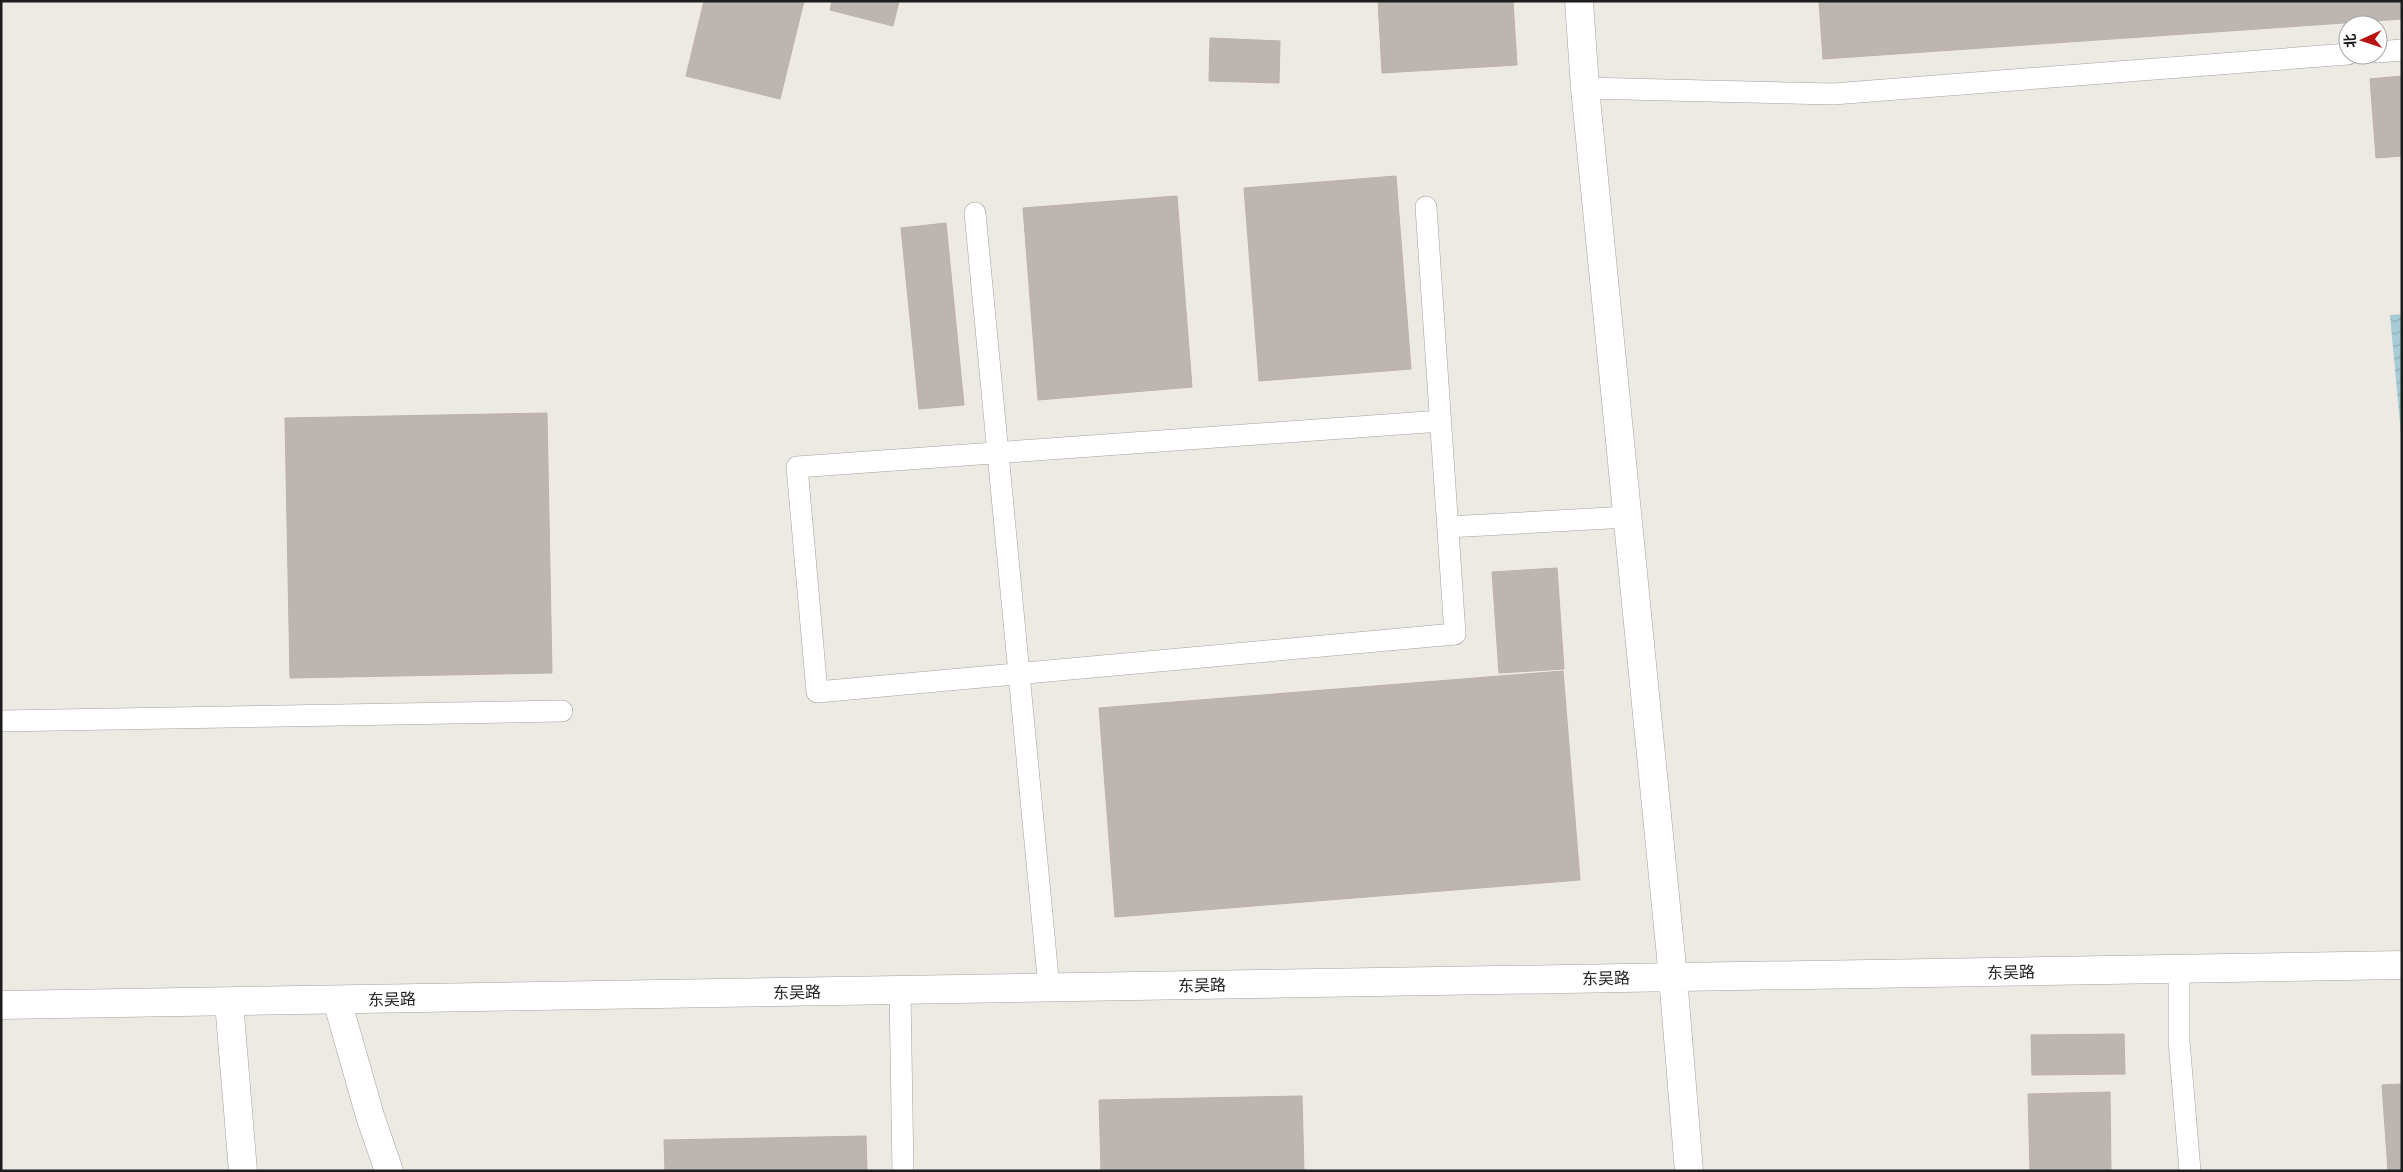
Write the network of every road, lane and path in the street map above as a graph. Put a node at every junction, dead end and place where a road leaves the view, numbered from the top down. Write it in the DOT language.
graph roads {
  1 [pos="1579,1"];
  2 [pos="2402,50"];
  3 [pos="2388,51"];
  4 [pos="2338,55"];
  5 [pos="1585,88"];
  6 [pos="1426,207"];
  7 [pos="975,213"];
  8 [pos="1441,421"];
  9 [pos="998,452"];
  10 [pos="1627,517"];
  11 [pos="1448,527"];
  12 [pos="1019,674"];
  13 [pos="562,712"];
  14 [pos="1,721"];
  15 [pos="2402,965"];
  16 [pos="2180,969"];
  17 [pos="1673,977"];
  18 [pos="1049,988"];
  19 [pos="900,990"];
  20 [pos="337,1000"];
  21 [pos="229,1002"];
  22 [pos="1,1006"];
  23 [pos="243,1171"];
  24 [pos="389,1171"];
  25 [pos="903,1171"];
  26 [pos="1689,1171"];
  27 [pos="2190,1171"];
  1 -- 5 [label="street"];
  2 -- 3 [label="lane"];
  4 -- 5 [label="lane"];
  5 -- 10 [label="street"];
  6 -- 8 [label="lane"];
  7 -- 9 [label="lane"];
  8 -- 9 [label="lane"];
  8 -- 11 [label="lane"];
  9 -- 12 [label="lane"];
  9 -- 12 [label="lane"];
  10 -- 11 [label="lane"];
  10 -- 17 [label="street"];
  11 -- 12 [label="lane"];
  12 -- 18 [label="lane"];
  13 -- 14 [label="lane"];
  15 -- 16 [label="street, 东吴路"];
  16 -- 17 [label="street, 东吴路"];
  16 -- 27 [label="lane"];
  17 -- 18 [label="street, 东吴路"];
  17 -- 26 [label="street"];
  18 -- 19 [label="street, 东吴路"];
  19 -- 20 [label="street, 东吴路"];
  19 -- 25 [label="lane"];
  20 -- 21 [label="street, 东吴路"];
  20 -- 24 [label="street"];
  21 -- 22 [label="street, 东吴路"];
  21 -- 23 [label="street"];
}
